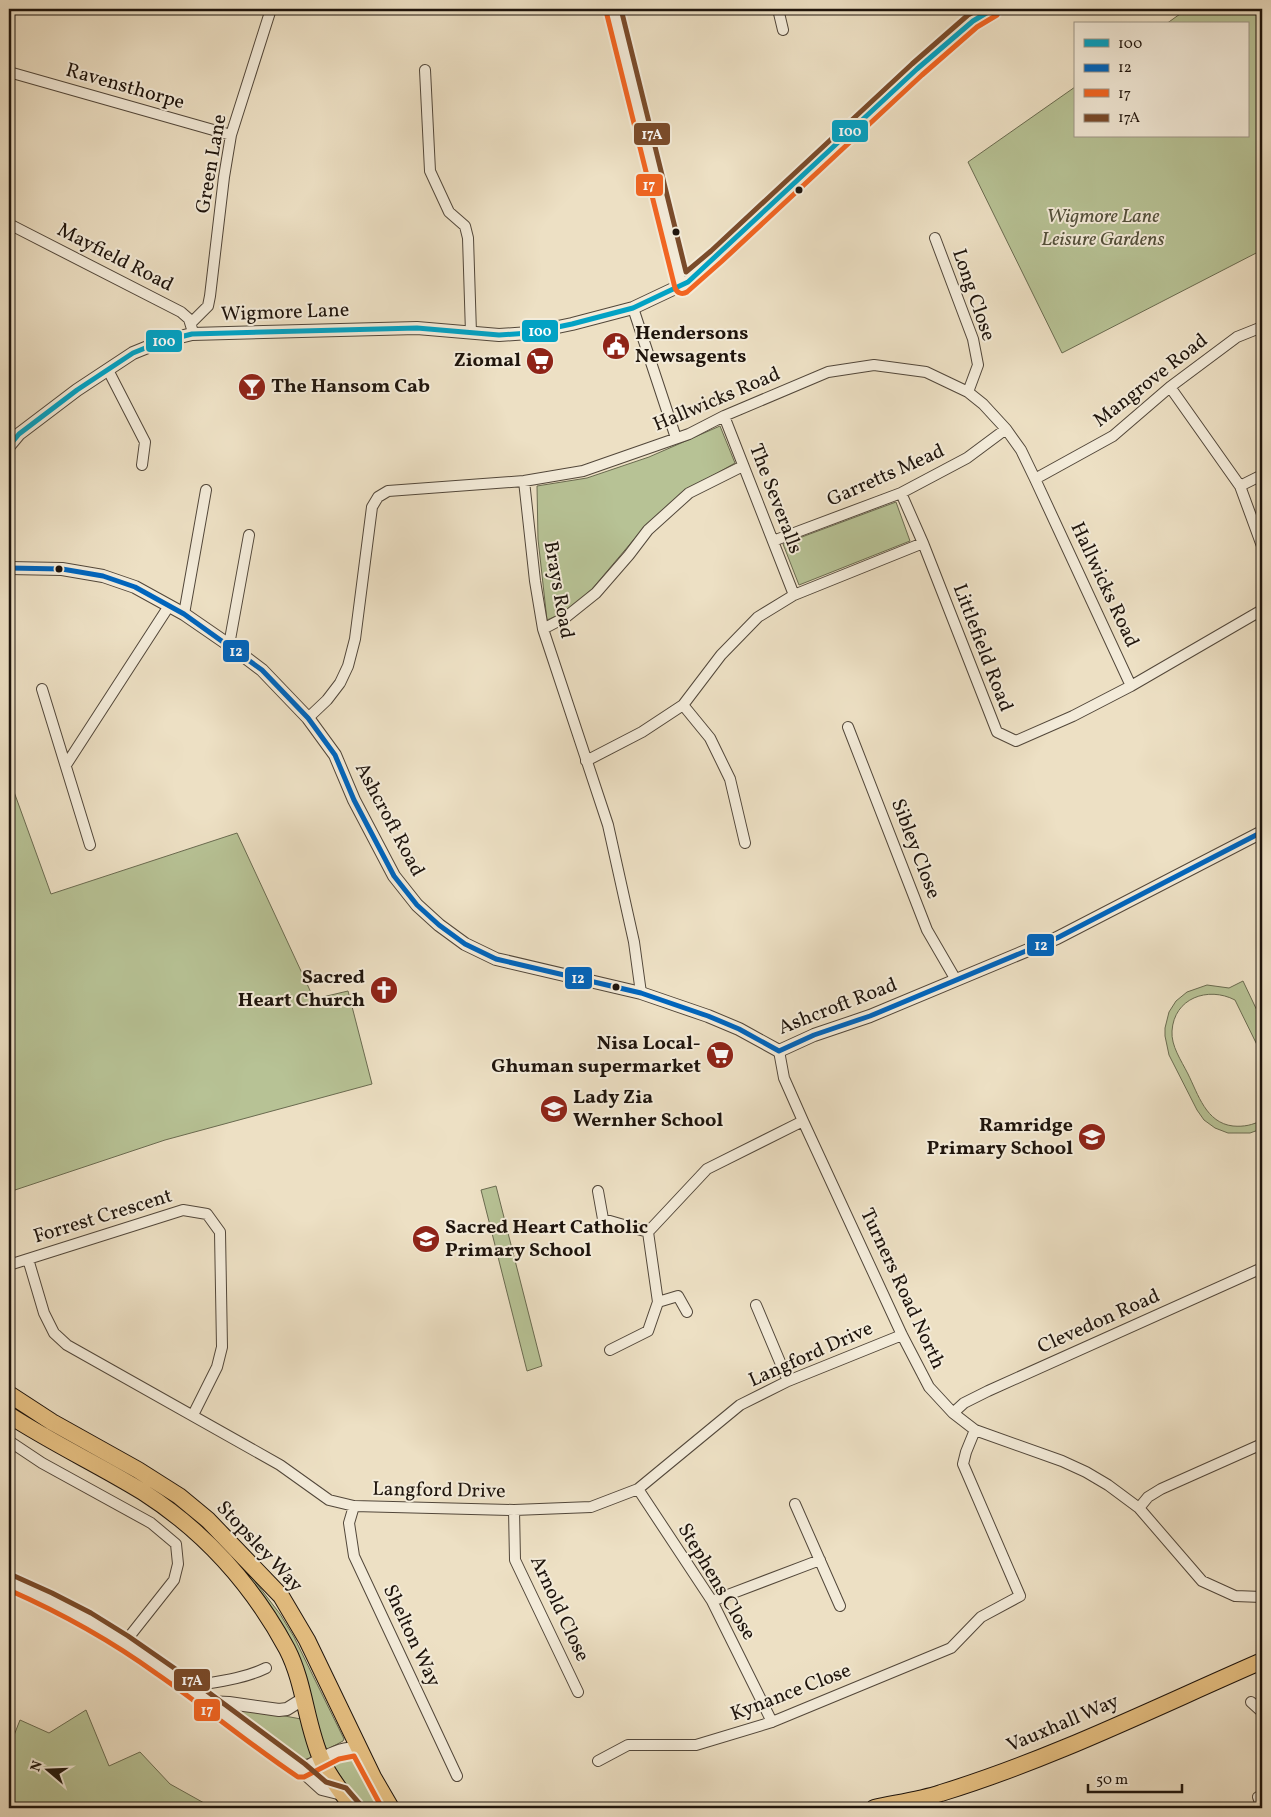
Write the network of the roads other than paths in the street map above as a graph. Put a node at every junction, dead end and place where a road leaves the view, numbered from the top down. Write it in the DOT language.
graph roads {
  1 [pos="271,9"];
  2 [pos="613,9"];
  3 [pos="778,9"];
  4 [pos="993,9"];
  5 [pos="783,30"];
  6 [pos="425,70"];
  7 [pos="9,72"];
  8 [pos="231,135"];
  9 [pos="9,224"];
  10 [pos="935,238"];
  11 [pos="682,286"];
  12 [pos="633,308"];
  13 [pos="1262,327"];
  14 [pos="192,329"];
  15 [pos="471,333"];
  16 [pos="108,370"];
  17 [pos="1170,387"];
  18 [pos="968,392"];
  19 [pos="724,416"];
  20 [pos="1006,429"];
  21 [pos="676,438"];
  22 [pos="9,446"];
  23 [pos="142,465"];
  24 [pos="744,466"];
  25 [pos="1262,475"];
  26 [pos="1035,478"];
  27 [pos="524,481"];
  28 [pos="1240,486"];
  29 [pos="206,490"];
  30 [pos="901,493"];
  31 [pos="248,535"];
  32 [pos="773,542"];
  33 [pos="923,543"];
  34 [pos="1262,546"];
  35 [pos="9,568"];
  36 [pos="794,595"];
  37 [pos="169,606"];
  38 [pos="1262,610"];
  39 [pos="184,614"];
  40 [pos="543,629"];
  41 [pos="229,645"];
  42 [pos="1131,686"];
  43 [pos="42,688"];
  44 [pos="684,705"];
  45 [pos="308,718"];
  46 [pos="848,727"];
  47 [pos="586,761"];
  48 [pos="66,765"];
  49 [pos="1262,832"];
  50 [pos="745,843"];
  51 [pos="90,845"];
  52 [pos="956,980"];
  53 [pos="641,993"];
  54 [pos="779,1052"];
  55 [pos="803,1121"];
  56 [pos="598,1191"];
  57 [pos="648,1232"];
  58 [pos="28,1259"];
  59 [pos="9,1265"];
  60 [pos="1262,1268"];
  61 [pos="658,1302"];
  62 [pos="756,1305"];
  63 [pos="687,1312"];
  64 [pos="902,1334"];
  65 [pos="610,1350"];
  66 [pos="788,1381"];
  67 [pos="9,1394"];
  68 [pos="953,1413"];
  69 [pos="9,1415"];
  70 [pos="193,1415"];
  71 [pos="975,1430"];
  72 [pos="9,1441"];
  73 [pos="1262,1444"];
  74 [pos="638,1489"];
  75 [pos="795,1504"];
  76 [pos="354,1506"];
  77 [pos="1139,1508"];
  78 [pos="514,1510"];
  79 [pos="820,1560"];
  80 [pos="9,1582"];
  81 [pos="1262,1596"];
  82 [pos="712,1601"];
  83 [pos="840,1606"];
  84 [pos="125,1642"];
  85 [pos="1262,1662"];
  86 [pos="266,1668"];
  87 [pos="187,1687"];
  88 [pos="578,1692"];
  89 [pos="303,1699"];
  90 [pos="208,1702"];
  91 [pos="1251,1702"];
  92 [pos="1262,1712"];
  93 [pos="772,1722"];
  94 [pos="359,1749"];
  95 [pos="321,1760"];
  96 [pos="598,1761"];
  97 [pos="301,1770"];
  98 [pos="458,1776"];
  99 [pos="342,1794"];
  100 [pos="1262,1795"];
  101 [pos="1262,1807"];
  102 [pos="353,1808"];
  103 [pos="392,1808"];
  104 [pos="874,1808"];
  1 -- 8 [label="street, Green Lane"];
  2 -- 11 [label="street"];
  3 -- 5 [label="street"];
  4 -- 11 [label="street, Wigmore Lane"];
  6 -- 15 [label="street"];
  7 -- 8 [label="street, Ravensthorpe"];
  8 -- 14 [label="street, Green Lane"];
  9 -- 14 [label="street, Mayfield Road"];
  10 -- 18 [label="street, Long Close"];
  11 -- 12 [label="street, Wigmore Lane"];
  12 -- 15 [label="street, Wigmore Lane"];
  12 -- 21 [label="street"];
  13 -- 17 [label="street, Mangrove Road"];
  14 -- 15 [label="street, Wigmore Lane"];
  14 -- 16 [label="street, Wigmore Lane"];
  16 -- 22 [label="street, Wigmore Lane"];
  16 -- 23 [label="street"];
  17 -- 26 [label="street, Mangrove Road"];
  17 -- 28 [label="street"];
  18 -- 19 [label="street, Hallwicks Road"];
  18 -- 20 [label="street, Hallwicks Road"];
  19 -- 21 [label="street, Hallwicks Road"];
  19 -- 24 [label="street, The Severalls"];
  20 -- 26 [label="street, Hallwicks Road"];
  20 -- 30 [label="street, Garretts Mead"];
  21 -- 27 [label="street, Hallwicks Road"];
  24 -- 32 [label="street, The Severalls"];
  24 -- 40 [label="street"];
  25 -- 28 [label="street"];
  26 -- 42 [label="street, Hallwicks Road"];
  27 -- 40 [label="street, Brays Road"];
  27 -- 45 [label="street, Hallwicks Road"];
  28 -- 34 [label="street"];
  29 -- 39 [label="street"];
  30 -- 32 [label="street, Garretts Mead"];
  30 -- 33 [label="street, Littlefield Road"];
  31 -- 41 [label="street"];
  32 -- 36 [label="street, The Severalls"];
  33 -- 36 [label="street"];
  33 -- 42 [label="street, Littlefield Road"];
  35 -- 37 [label="street, Ashcroft Road"];
  36 -- 44 [label="street"];
  37 -- 39 [label="street, Ashcroft Road"];
  37 -- 48 [label="street"];
  38 -- 42 [label="street, Littlefield Road"];
  39 -- 41 [label="street, Ashcroft Road"];
  40 -- 47 [label="street, Brays Road"];
  41 -- 45 [label="street, Ashcroft Road"];
  43 -- 48 [label="street"];
  44 -- 47 [label="street"];
  44 -- 50 [label="street"];
  45 -- 53 [label="street, Ashcroft Road"];
  46 -- 52 [label="street, Sibley Close"];
  47 -- 53 [label="street, Brays Road"];
  48 -- 51 [label="street"];
  49 -- 52 [label="street, Ashcroft Road"];
  52 -- 54 [label="street, Ashcroft Road"];
  53 -- 54 [label="street, Ashcroft Road"];
  54 -- 55 [label="street, Turners Road North"];
  55 -- 57 [label="street"];
  55 -- 64 [label="street, Turners Road North"];
  56 -- 57 [label="street"];
  57 -- 61 [label="street"];
  58 -- 59 [label="street, Forrest Crescent"];
  58 -- 70 [label="street, Langford Drive"];
  58 -- 70 [label="street, Forrest Crescent"];
  60 -- 68 [label="street, Clevedon Road"];
  61 -- 63 [label="street"];
  61 -- 65 [label="street"];
  62 -- 66 [label="street"];
  64 -- 66 [label="street, Langford Drive"];
  64 -- 68 [label="street, Turners Road North"];
  66 -- 74 [label="street, Langford Drive"];
  67 -- 94 [label="main road, Stopsley Way"];
  68 -- 71 [label="street, Turners Road North"];
  69 -- 89 [label="main road, Stopsley Way"];
  70 -- 76 [label="street, Langford Drive"];
  71 -- 77 [label="street, Turners Road North"];
  71 -- 93 [label="street, Kynance Close"];
  72 -- 84 [label="street"];
  73 -- 77 [label="street"];
  74 -- 78 [label="street, Langford Drive"];
  74 -- 82 [label="street, Stephens Close"];
  75 -- 79 [label="street"];
  76 -- 78 [label="street, Langford Drive"];
  76 -- 98 [label="street, Shelton Way"];
  77 -- 81 [label="street, Turners Road North"];
  78 -- 88 [label="street, Arnold Close"];
  79 -- 82 [label="street"];
  79 -- 83 [label="street"];
  80 -- 84 [label="street"];
  82 -- 93 [label="street, Stephens Close"];
  84 -- 87 [label="street"];
  85 -- 104 [label="main road, Vauxhall Way"];
  86 -- 87 [label="street"];
  87 -- 90 [label="street"];
  89 -- 90 [label="street"];
  89 -- 95 [label="main road, Stopsley Way"];
  90 -- 97 [label="street"];
  91 -- 92 [label="street"];
  93 -- 96 [label="street, Kynance Close"];
  94 -- 95 [label="street"];
  94 -- 103 [label="main road, Stopsley Way"];
  95 -- 97 [label="street"];
  95 -- 99 [label="main road, Stopsley Way"];
  97 -- 99 [label="street"];
  99 -- 102 [label="main road, Stopsley Way"];
  100 -- 101 [label="street"];
}
